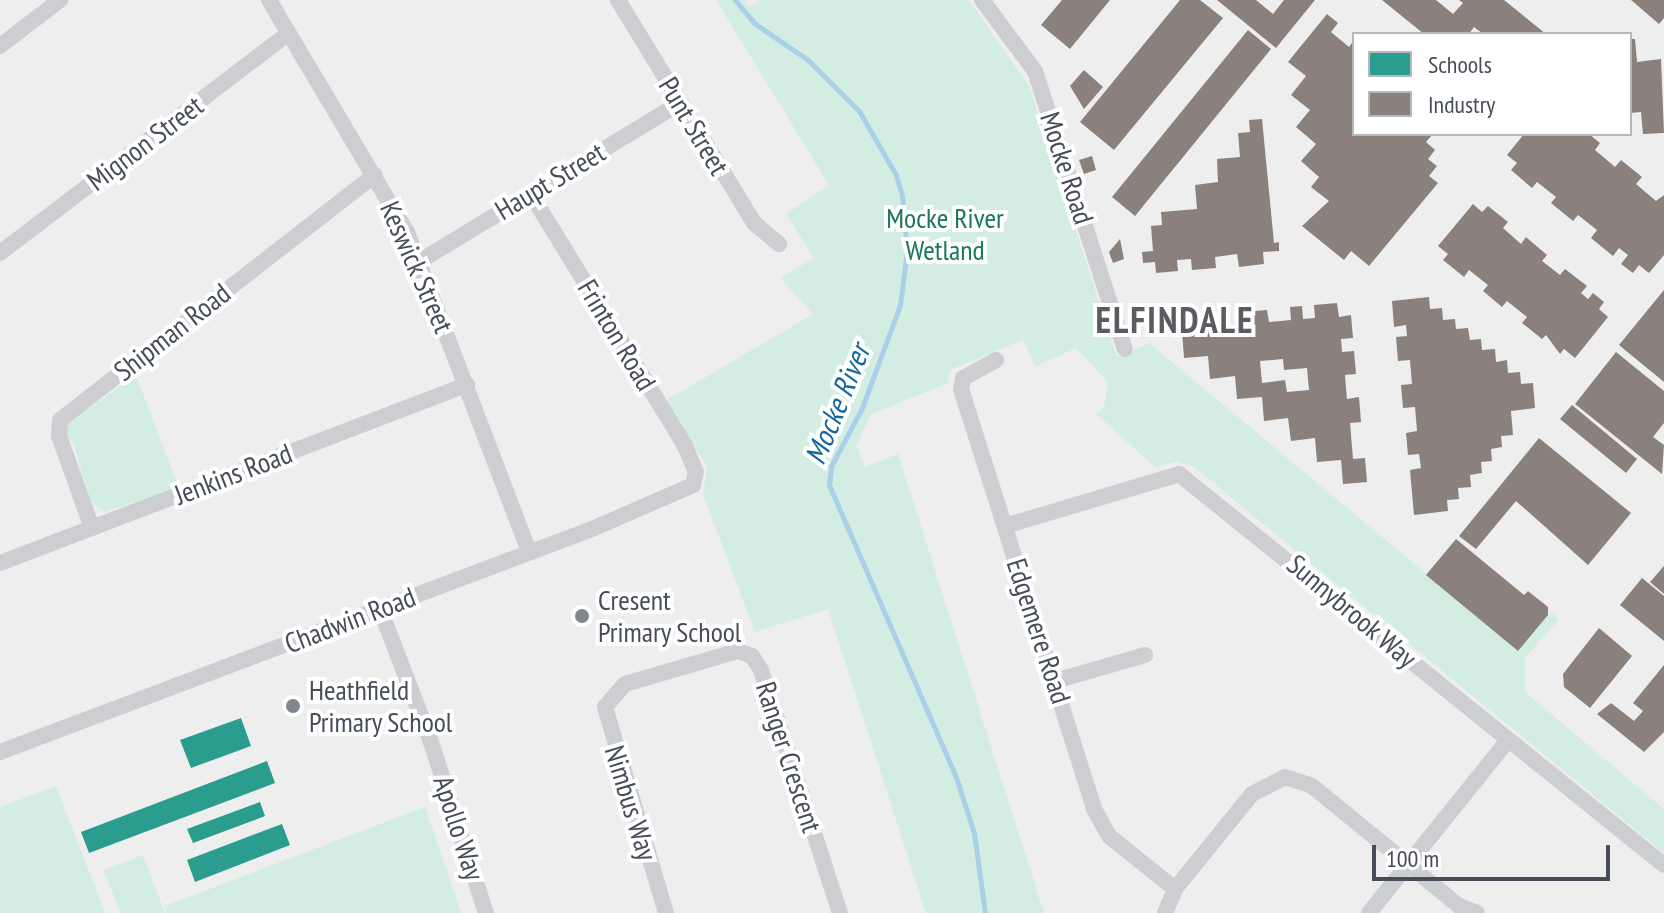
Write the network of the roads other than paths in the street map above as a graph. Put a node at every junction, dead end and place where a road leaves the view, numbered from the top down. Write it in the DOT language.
graph roads {
  1 [pos="60,0"];
  2 [pos="269,0"];
  3 [pos="618,0"];
  4 [pos="982,0"];
  5 [pos="289,33"];
  6 [pos="0,46"];
  7 [pos="680,103"];
  8 [pos="375,175"];
  9 [pos="530,193"];
  10 [pos="779,244"];
  11 [pos="0,253"];
  12 [pos="420,261"];
  13 [pos="1125,349"];
  14 [pos="996,360"];
  15 [pos="467,385"];
  16 [pos="695,480"];
  17 [pos="1005,526"];
  18 [pos="92,528"];
  19 [pos="529,551"];
  20 [pos="0,563"];
  21 [pos="380,609"];
  22 [pos="1145,655"];
  23 [pos="1055,681"];
  24 [pos="611,694"];
  25 [pos="1508,740"];
  26 [pos="0,752"];
  27 [pos="1407,865"];
  28 [pos="1664,865"];
  29 [pos="1175,889"];
  30 [pos="486,913"];
  31 [pos="666,913"];
  32 [pos="840,913"];
  33 [pos="1165,913"];
  34 [pos="1369,913"];
  35 [pos="1477,913"];
  1 -- 6 [label="street"];
  2 -- 5 [label="street, Keswick Street"];
  3 -- 7 [label="street, Punt Street"];
  4 -- 13 [label="street, Mocke Road"];
  5 -- 8 [label="street, Keswick Street"];
  5 -- 11 [label="street, Mignon Street"];
  7 -- 9 [label="street, Haupt Street"];
  7 -- 10 [label="street, Punt Street"];
  8 -- 12 [label="street, Keswick Street"];
  8 -- 18 [label="street, Shipman Road"];
  9 -- 12 [label="street, Haupt Street"];
  9 -- 16 [label="street, Frinton Road"];
  12 -- 15 [label="street, Keswick Street"];
  14 -- 17 [label="street, Edgemere Road"];
  15 -- 18 [label="street, Jenkins Road"];
  15 -- 19 [label="street, Keswick Street"];
  16 -- 19 [label="street, Chadwin Road"];
  17 -- 23 [label="street, Edgemere Road"];
  17 -- 25 [label="street, Sunnybrook Way"];
  18 -- 20 [label="street, Jenkins Road"];
  19 -- 21 [label="street, Chadwin Road"];
  21 -- 26 [label="street, Chadwin Road"];
  21 -- 30 [label="street, Apollo Way"];
  22 -- 23 [label="street"];
  23 -- 29 [label="street, Edgemere Road"];
  24 -- 31 [label="street, Nimbus Way"];
  24 -- 32 [label="street, Ranger Crescent"];
  25 -- 27 [label="street"];
  25 -- 28 [label="street, Sunnybrook Way"];
  27 -- 29 [label="street"];
  27 -- 34 [label="street"];
  27 -- 35 [label="street"];
  29 -- 33 [label="street"];
}
